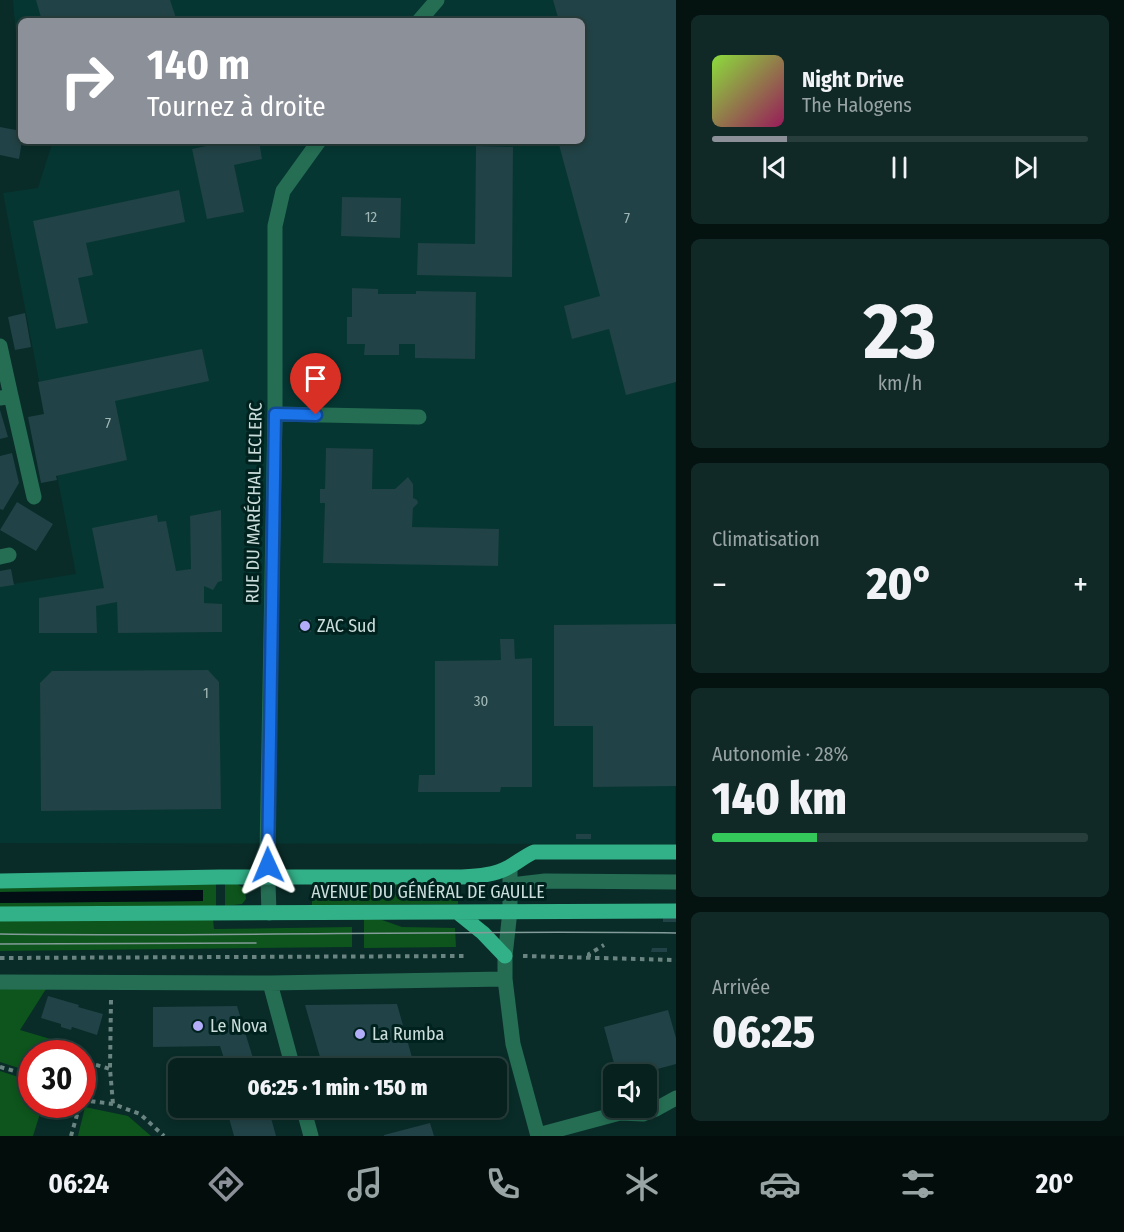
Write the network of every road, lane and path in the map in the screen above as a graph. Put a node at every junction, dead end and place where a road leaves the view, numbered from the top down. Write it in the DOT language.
graph roads {
  1 [pos="437,0"];
  2 [pos="422,18"];
  3 [pos="317,144"];
  4 [pos="0,346"];
  5 [pos="5,397"];
  6 [pos="275,414"];
  7 [pos="419,417"];
  8 [pos="34,498"];
  9 [pos="675,852"];
  10 [pos="510,867"];
  11 [pos="269,878"];
  12 [pos="0,881"];
  13 [pos="675,882"];
  14 [pos="511,885"];
  15 [pos="510,911"];
  16 [pos="675,911"];
  17 [pos="457,912"];
  18 [pos="269,913"];
  19 [pos="0,914"];
  20 [pos="604,945"];
  21 [pos="110,956"];
  22 [pos="468,956"];
  23 [pos="505,956"];
  24 [pos="522,956"];
  25 [pos="589,957"];
  26 [pos="0,958"];
  27 [pos="675,960"];
  28 [pos="505,979"];
  29 [pos="0,982"];
  30 [pos="111,982"];
  31 [pos="270,983"];
  32 [pos="290,1058"];
  33 [pos="96,1065"];
  34 [pos="0,1067"];
  35 [pos="110,1069"];
  36 [pos="18,1072"];
  37 [pos="675,1098"];
  38 [pos="96,1100"];
  39 [pos="113,1104"];
  40 [pos="76,1118"];
  41 [pos="306,1118"];
  42 [pos="71,1136"];
  43 [pos="165,1136"];
  44 [pos="311,1136"];
  45 [pos="538,1136"];
  1 -- 2 [label="street"];
  3 -- 6 [label="street, RUE DU MARÉCHAL LECLERC"];
  4 -- 5 [label="street"];
  5 -- 8 [label="street"];
  6 -- 7 [label="street"];
  6 -- 11 [label="street, RUE DU MARÉCHAL LECLERC"];
  9 -- 10 [label="main road, AVENUE DU GÉNÉRAL DE GAULLE"];
  10 -- 11 [label="main road, AVENUE DU GÉNÉRAL DE GAULLE"];
  10 -- 14 [label="street"];
  11 -- 12 [label="main road, AVENUE DU GÉNÉRAL DE GAULLE"];
  11 -- 18 [label="street, RUE DU MARÉCHAL LECLERC"];
  13 -- 14 [label="street"];
  14 -- 15 [label="street"];
  15 -- 16 [label="main road, AVENUE DU GÉNÉRAL DE GAULLE"];
  15 -- 17 [label="main road, AVENUE DU GÉNÉRAL DE GAULLE"];
  15 -- 23 [label="street"];
  17 -- 18 [label="main road, AVENUE DU GÉNÉRAL DE GAULLE"];
  17 -- 23 [label="main road"];
  18 -- 19 [label="main road, AVENUE DU GÉNÉRAL DE GAULLE"];
  20 -- 25 [label="path"];
  21 -- 22 [label="path"];
  21 -- 26 [label="path"];
  21 -- 30 [label="path"];
  23 -- 28 [label="street"];
  24 -- 25 [label="path"];
  25 -- 27 [label="path"];
  28 -- 31 [label="street"];
  28 -- 45 [label="street"];
  29 -- 30 [label="street"];
  30 -- 31 [label="street"];
  30 -- 35 [label="path"];
  31 -- 32 [label="street"];
  33 -- 35 [label="path"];
  34 -- 36 [label="path"];
  35 -- 39 [label="path"];
  37 -- 45 [label="street"];
  38 -- 39 [label="path"];
  39 -- 43 [label="path"];
  40 -- 42 [label="path"];
  41 -- 44 [label="street"];
}
